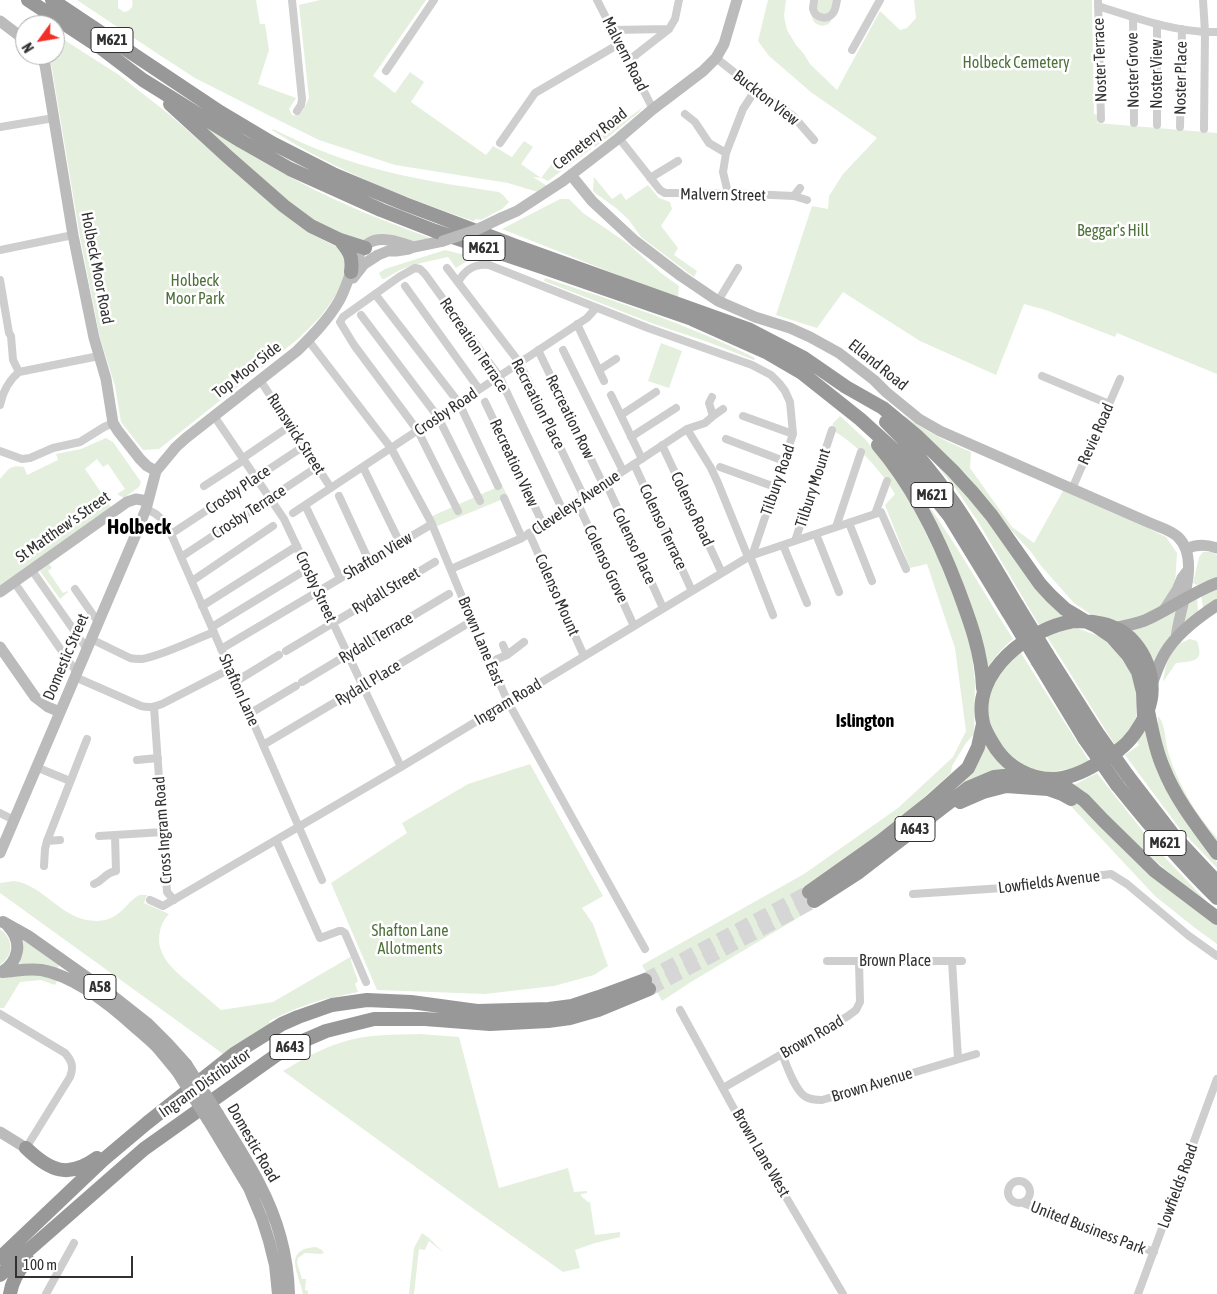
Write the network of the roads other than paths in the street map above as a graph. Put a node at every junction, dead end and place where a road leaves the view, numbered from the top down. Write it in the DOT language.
graph roads {
  1 [pos="28,0"];
  2 [pos="52,0"];
  3 [pos="292,0"];
  4 [pos="434,0"];
  5 [pos="597,0"];
  6 [pos="679,0"];
  7 [pos="737,0"];
  8 [pos="814,0"];
  9 [pos="837,0"];
  10 [pos="880,0"];
  11 [pos="1203,0"];
  12 [pos="1098,3"];
  13 [pos="1133,17"];
  14 [pos="0,21"];
  15 [pos="1157,24"];
  16 [pos="669,29"];
  17 [pos="1182,29"];
  18 [pos="612,30"];
  19 [pos="15,32"];
  20 [pos="1205,32"];
  21 [pos="1217,32"];
  22 [pos="619,44"];
  23 [pos="852,50"];
  24 [pos="716,58"];
  25 [pos="628,61"];
  26 [pos="45,65"];
  27 [pos="386,71"];
  28 [pos="143,80"];
  29 [pos="756,89"];
  30 [pos="652,109"];
  31 [pos="297,111"];
  32 [pos="685,114"];
  33 [pos="54,118"];
  34 [pos="1101,120"];
  35 [pos="1134,123"];
  36 [pos="1157,125"];
  37 [pos="0,127"];
  38 [pos="1180,127"];
  39 [pos="1204,129"];
  40 [pos="618,138"];
  41 [pos="814,140"];
  42 [pos="500,143"];
  43 [pos="726,153"];
  44 [pos="678,161"];
  45 [pos="570,175"];
  46 [pos="650,178"];
  47 [pos="800,188"];
  48 [pos="728,193"];
  49 [pos="794,196"];
  50 [pos="807,200"];
  51 [pos="74,235"];
  52 [pos="340,240"];
  53 [pos="414,247"];
  54 [pos="365,248"];
  55 [pos="0,250"];
  56 [pos="388,251"];
  57 [pos="448,268"];
  58 [pos="738,268"];
  59 [pos="349,278"];
  60 [pos="0,280"];
  61 [pos="458,282"];
  62 [pos="405,286"];
  63 [pos="375,294"];
  64 [pos="718,301"];
  65 [pos="596,308"];
  66 [pos="361,315"];
  67 [pos="577,324"];
  68 [pos="308,340"];
  69 [pos="538,350"];
  70 [pos="563,350"];
  71 [pos="99,356"];
  72 [pos="616,360"];
  73 [pos="519,362"];
  74 [pos="599,370"];
  75 [pos="19,372"];
  76 [pos="499,376"];
  77 [pos="1042,376"];
  78 [pos="1120,379"];
  79 [pos="260,380"];
  80 [pos="604,381"];
  81 [pos="846,386"];
  82 [pos="479,390"];
  83 [pos="656,392"];
  84 [pos="611,395"];
  85 [pos="712,397"];
  86 [pos="833,397"];
  87 [pos="485,402"];
  88 [pos="459,403"];
  89 [pos="1109,404"];
  90 [pos="0,405"];
  91 [pos="676,408"];
  92 [pos="724,409"];
  93 [pos="621,415"];
  94 [pos="214,416"];
  95 [pos="713,416"];
  96 [pos="743,416"];
  97 [pos="438,417"];
  98 [pos="113,423"];
  99 [pos="290,426"];
  100 [pos="686,429"];
  101 [pos="418,430"];
  102 [pos="793,434"];
  103 [pos="834,434"];
  104 [pos="632,437"];
  105 [pos="726,439"];
  106 [pos="662,445"];
  107 [pos="304,446"];
  108 [pos="391,448"];
  109 [pos="0,451"];
  110 [pos="861,452"];
  111 [pos="243,459"];
  112 [pos="642,459"];
  113 [pos="784,461"];
  114 [pos="858,462"];
  115 [pos="634,464"];
  116 [pos="867,465"];
  117 [pos="317,467"];
  118 [pos="363,467"];
  119 [pos="720,467"];
  120 [pos="156,471"];
  121 [pos="622,471"];
  122 [pos="256,478"];
  123 [pos="887,481"];
  124 [pos="604,484"];
  125 [pos="204,486"];
  126 [pos="498,486"];
  127 [pos="775,487"];
  128 [pos="331,488"];
  129 [pos="1072,488"];
  130 [pos="339,496"];
  131 [pos="504,498"];
  132 [pos="270,499"];
  133 [pos="580,499"];
  134 [pos="480,501"];
  135 [pos="146,505"];
  136 [pos="305,506"];
  137 [pos="458,511"];
  138 [pos="563,511"];
  139 [pos="293,513"];
  140 [pos="875,514"];
  141 [pos="850,523"];
  142 [pos="432,524"];
  143 [pos="543,524"];
  144 [pos="273,526"];
  145 [pos="836,527"];
  146 [pos="171,534"];
  147 [pos="816,534"];
  148 [pos="526,536"];
  149 [pos="795,541"];
  150 [pos="400,543"];
  151 [pos="297,546"];
  152 [pos="783,546"];
  153 [pos="1217,548"];
  154 [pos="1186,549"];
  155 [pos="750,556"];
  156 [pos="181,557"];
  157 [pos="369,561"];
  158 [pos="436,562"];
  159 [pos="308,569"];
  160 [pos="451,569"];
  161 [pos="906,569"];
  162 [pos="31,570"];
  163 [pos="1188,570"];
  164 [pos="722,573"];
  165 [pos="340,578"];
  166 [pos="192,581"];
  167 [pos="872,581"];
  168 [pos="14,582"];
  169 [pos="1217,583"];
  170 [pos="75,589"];
  171 [pos="692,591"];
  172 [pos="0,592"];
  173 [pos="318,592"];
  174 [pos="839,592"];
  175 [pos="449,594"];
  176 [pos="1185,598"];
  177 [pos="807,603"];
  178 [pos="1217,605"];
  179 [pos="202,606"];
  180 [pos="663,608"];
  181 [pos="1012,609"];
  182 [pos="1164,610"];
  183 [pos="773,615"];
  184 [pos="472,621"];
  185 [pos="1085,621"];
  186 [pos="98,622"];
  187 [pos="333,623"];
  188 [pos="634,626"];
  189 [pos="1115,628"];
  190 [pos="213,630"];
  191 [pos="1176,639"];
  192 [pos="524,642"];
  193 [pos="89,644"];
  194 [pos="503,645"];
  195 [pos="0,647"];
  196 [pos="221,650"];
  197 [pos="348,655"];
  198 [pos="507,655"];
  199 [pos="584,656"];
  200 [pos="4,662"];
  201 [pos="490,662"];
  202 [pos="230,669"];
  203 [pos="76,675"];
  204 [pos="236,682"];
  205 [pos="1152,683"];
  206 [pos="363,687"];
  207 [pos="983,693"];
  208 [pos="508,702"];
  209 [pos="154,707"];
  210 [pos="60,712"];
  211 [pos="249,714"];
  212 [pos="1146,714"];
  213 [pos="983,724"];
  214 [pos="87,739"];
  215 [pos="263,745"];
  216 [pos="158,758"];
  217 [pos="137,760"];
  218 [pos="36,767"];
  219 [pos="401,767"];
  220 [pos="1024,774"];
  221 [pos="1054,779"];
  222 [pos="70,780"];
  223 [pos="1123,781"];
  224 [pos="1096,812"];
  225 [pos="0,813"];
  226 [pos="929,818"];
  227 [pos="14,820"];
  228 [pos="298,827"];
  229 [pos="163,832"];
  230 [pos="115,835"];
  231 [pos="99,836"];
  232 [pos="60,840"];
  233 [pos="276,840"];
  234 [pos="47,841"];
  235 [pos="0,853"];
  236 [pos="1217,853"];
  237 [pos="44,866"];
  238 [pos="322,880"];
  239 [pos="1217,882"];
  240 [pos="94,884"];
  241 [pos="912,894"];
  242 [pos="1217,898"];
  243 [pos="150,900"];
  244 [pos="174,900"];
  245 [pos="1217,918"];
  246 [pos="1,922"];
  247 [pos="645,949"];
  248 [pos="1217,956"];
  249 [pos="827,960"];
  250 [pos="859,961"];
  251 [pos="952,961"];
  252 [pos="962,961"];
  253 [pos="1,973"];
  254 [pos="366,982"];
  255 [pos="680,1010"];
  256 [pos="0,1014"];
  257 [pos="782,1054"];
  258 [pos="976,1054"];
  259 [pos="958,1059"];
  260 [pos="182,1068"];
  261 [pos="1217,1079"];
  262 [pos="723,1088"];
  263 [pos="213,1117"];
  264 [pos="147,1123"];
  265 [pos="0,1132"];
  266 [pos="26,1148"];
  267 [pos="1023,1203"];
  268 [pos="46,1235"];
  269 [pos="74,1243"];
  270 [pos="1154,1252"];
  271 [pos="0,1258"];
  272 [pos="0,1276"];
  273 [pos="10,1294"];
  274 [pos="46,1294"];
  275 [pos="278,1294"];
  276 [pos="289,1294"];
  277 [pos="843,1294"];
  278 [pos="1138,1294"];
  1 -- 28 [label="highway, M621"];
  2 -- 81 [label="highway, M621"];
  3 -- 31 [label="street"];
  4 -- 27 [label="street"];
  5 -- 18 [label="street, Malvern Road"];
  6 -- 16 [label="street"];
  7 -- 24 [label="street, Cemetery Road"];
  8 -- 9 [label="street"];
  10 -- 23 [label="street"];
  11 -- 20 [label="street"];
  12 -- 13 [label="street"];
  12 -- 34 [label="street, Noster Terrace"];
  13 -- 15 [label="street"];
  13 -- 35 [label="street, Noster Grove"];
  14 -- 19 [label="street"];
  15 -- 17 [label="street"];
  15 -- 36 [label="street, Noster View"];
  16 -- 18 [label="street"];
  16 -- 25 [label="street"];
  17 -- 20 [label="street"];
  17 -- 38 [label="street, Noster Place"];
  18 -- 22 [label="street, Malvern Road"];
  20 -- 21 [label="street"];
  20 -- 39 [label="street"];
  22 -- 25 [label="street, Malvern Road"];
  22 -- 42 [label="street"];
  24 -- 29 [label="street, Buckton View"];
  24 -- 30 [label="street, Cemetery Road"];
  25 -- 30 [label="street, Malvern Road"];
  26 -- 33 [label="street, Holbeck Moor Road"];
  28 -- 52 [label="highway"];
  28 -- 86 [label="highway, M621"];
  29 -- 41 [label="street, Buckton View"];
  29 -- 43 [label="street"];
  30 -- 40 [label="street, Cemetery Road"];
  32 -- 43 [label="street"];
  33 -- 37 [label="street"];
  33 -- 51 [label="street, Holbeck Moor Road"];
  40 -- 45 [label="street, Cemetery Road"];
  40 -- 46 [label="street, Malvern Street"];
  43 -- 48 [label="street"];
  44 -- 46 [label="street"];
  45 -- 53 [label="street, Cemetery Road, bridge"];
  45 -- 64 [label="street, Elland Road"];
  46 -- 48 [label="street, Malvern Street"];
  47 -- 49 [label="street"];
  48 -- 49 [label="street, Malvern Street"];
  49 -- 50 [label="street, Malvern Street"];
  51 -- 55 [label="street"];
  51 -- 71 [label="street, Holbeck Moor Road"];
  52 -- 54 [label="highway"];
  52 -- 59 [label="highway"];
  53 -- 54 [label="street"];
  53 -- 56 [label="street, Top Moor Side"];
  54 -- 56 [label="street"];
  54 -- 59 [label="street, Top Moor Side"];
  56 -- 59 [label="street, Top Moor Side"];
  57 -- 61 [label="street, Recreation Place"];
  58 -- 64 [label="street"];
  59 -- 68 [label="street, Top Moor Side"];
  60 -- 75 [label="street"];
  61 -- 65 [label="street"];
  61 -- 73 [label="street, Recreation Place"];
  62 -- 82 [label="street"];
  63 -- 76 [label="street, Recreation Terrace"];
  63 -- 88 [label="street"];
  63 -- 101 [label="street"];
  64 -- 129 [label="street, Elland Road"];
  65 -- 67 [label="street, Crosby Road"];
  65 -- 102 [label="street, Tilbury Road"];
  66 -- 97 [label="street"];
  67 -- 69 [label="street, Crosby Road"];
  67 -- 74 [label="street"];
  68 -- 79 [label="street, Top Moor Side"];
  68 -- 108 [label="street, Brown Lane East"];
  69 -- 73 [label="street, Crosby Road"];
  69 -- 124 [label="street, Recreation Row"];
  70 -- 121 [label="street"];
  71 -- 75 [label="street"];
  71 -- 98 [label="street, Holbeck Moor Road"];
  72 -- 74 [label="street"];
  73 -- 76 [label="street, Crosby Road"];
  73 -- 133 [label="street, Recreation Place"];
  74 -- 80 [label="street"];
  75 -- 90 [label="street"];
  76 -- 82 [label="street, Crosby Road"];
  76 -- 138 [label="street, Recreation Terrace"];
  77 -- 89 [label="street"];
  78 -- 89 [label="street, Revie Road"];
  79 -- 94 [label="street, Top Moor Side"];
  79 -- 99 [label="street, Runswick Street"];
  81 -- 181 [label="highway, M621"];
  81 -- 185 [label="highway"];
  82 -- 88 [label="street, Crosby Road"];
  83 -- 93 [label="street"];
  84 -- 93 [label="street"];
  85 -- 95 [label="street"];
  86 -- 181 [label="highway, M621"];
  86 -- 207 [label="highway"];
  87 -- 143 [label="street, Recreation View"];
  88 -- 97 [label="street, Crosby Road"];
  88 -- 126 [label="street"];
  89 -- 129 [label="street, Revie Road"];
  91 -- 104 [label="street"];
  92 -- 95 [label="street, Cleveleys Avenue"];
  93 -- 104 [label="street"];
  94 -- 111 [label="street, Crosby Street"];
  94 -- 120 [label="street, Top Moor Side"];
  95 -- 100 [label="street, Cleveleys Avenue"];
  96 -- 102 [label="street"];
  97 -- 101 [label="street, Crosby Road"];
  97 -- 134 [label="street"];
  98 -- 109 [label="street"];
  98 -- 120 [label="street, Holbeck Moor Road"];
  99 -- 107 [label="street, Runswick Street"];
  99 -- 111 [label="street"];
  100 -- 106 [label="street, Cleveleys Avenue"];
  100 -- 155 [label="street"];
  101 -- 108 [label="street, Crosby Road"];
  101 -- 137 [label="street"];
  102 -- 113 [label="street, Tilbury Road"];
  103 -- 149 [label="street, Tilbury Mount"];
  104 -- 112 [label="street"];
  105 -- 113 [label="street"];
  106 -- 112 [label="street, Cleveleys Avenue"];
  106 -- 164 [label="street, Colenso Road"];
  107 -- 117 [label="street, Runswick Street"];
  107 -- 122 [label="street, Crosby Place"];
  108 -- 118 [label="street, Crosby Road"];
  108 -- 142 [label="street, Brown Lane East"];
  110 -- 114 [label="street"];
  111 -- 122 [label="street, Crosby Street"];
  111 -- 125 [label="street"];
  112 -- 115 [label="street, Cleveleys Avenue"];
  113 -- 127 [label="street, Tilbury Road"];
  114 -- 116 [label="street"];
  114 -- 145 [label="street"];
  115 -- 121 [label="street, Cleveleys Avenue"];
  115 -- 171 [label="street, Colenso Terrace"];
  117 -- 128 [label="street, Runswick Street"];
  117 -- 132 [label="street, Crosby Terrace"];
  118 -- 128 [label="street, Crosby Road"];
  118 -- 150 [label="street"];
  119 -- 127 [label="street"];
  120 -- 135 [label="street, Domestic Street"];
  121 -- 124 [label="street, Cleveleys Avenue"];
  122 -- 132 [label="street, Crosby Street"];
  122 -- 146 [label="street, Crosby Place"];
  123 -- 140 [label="street"];
  124 -- 133 [label="street, Cleveleys Avenue"];
  124 -- 180 [label="street, Colenso Place"];
  127 -- 155 [label="street, Tilbury Road"];
  128 -- 136 [label="street, Crosby Road"];
  129 -- 154 [label="street, Elland Road"];
  130 -- 157 [label="street"];
  131 -- 148 [label="street, Colenso Mount"];
  132 -- 151 [label="street, Crosby Street"];
  132 -- 156 [label="street, Crosby Terrace"];
  133 -- 138 [label="street, Cleveleys Avenue"];
  133 -- 188 [label="street, Colenso Grove"];
  135 -- 146 [label="street, Shafton Lane"];
  135 -- 162 [label="street, St Matthew's Street"];
  135 -- 186 [label="street, Domestic Street"];
  136 -- 139 [label="street, Crosby Road"];
  136 -- 165 [label="street"];
  138 -- 143 [label="street, Cleveleys Avenue"];
  140 -- 141 [label="street, Ingram Road"];
  140 -- 161 [label="street"];
  141 -- 145 [label="street, Ingram Road"];
  141 -- 167 [label="street"];
  142 -- 150 [label="street, Shafton View"];
  142 -- 160 [label="street, Brown Lane East"];
  143 -- 148 [label="street, Cleveleys Avenue"];
  144 -- 166 [label="street"];
  145 -- 147 [label="street, Ingram Road"];
  146 -- 156 [label="street, Shafton Lane"];
  147 -- 149 [label="street, Ingram Road"];
  147 -- 174 [label="street"];
  148 -- 160 [label="street, Cleveleys Avenue"];
  148 -- 199 [label="street, Colenso Mount"];
  149 -- 152 [label="street, Ingram Road"];
  150 -- 157 [label="street, Shafton View"];
  151 -- 159 [label="street, Crosby Street"];
  151 -- 179 [label="street"];
  152 -- 155 [label="street, Ingram Road"];
  152 -- 177 [label="street"];
  153 -- 154 [label="street"];
  154 -- 163 [label="street"];
  155 -- 164 [label="street, Ingram Road"];
  155 -- 183 [label="street"];
  156 -- 166 [label="street, Shafton Lane"];
  157 -- 165 [label="street, Shafton View"];
  158 -- 187 [label="street, Rydall Street"];
  159 -- 173 [label="street, Crosby Street"];
  159 -- 190 [label="street"];
  160 -- 184 [label="street, Brown Lane East"];
  162 -- 168 [label="street, St Matthew's Street"];
  162 -- 193 [label="street"];
  163 -- 176 [label="street"];
  163 -- 182 [label="street"];
  164 -- 171 [label="street, Ingram Road"];
  165 -- 173 [label="street, Shafton View"];
  166 -- 179 [label="street, Shafton Lane"];
  168 -- 172 [label="street, St Matthew's Street"];
  168 -- 203 [label="street"];
  169 -- 176 [label="main road"];
  170 -- 186 [label="street"];
  171 -- 180 [label="street, Ingram Road"];
  173 -- 187 [label="street, Crosby Street"];
  173 -- 196 [label="street, Shafton View"];
  175 -- 197 [label="street, Rydall Terrace"];
  176 -- 182 [label="main road"];
  176 -- 191 [label="street"];
  178 -- 191 [label="main road"];
  179 -- 190 [label="street, Shafton Lane"];
  180 -- 188 [label="street, Ingram Road"];
  181 -- 223 [label="highway, M621, bridge"];
  182 -- 189 [label="main road"];
  184 -- 201 [label="street, Brown Lane East"];
  184 -- 206 [label="street, Rydall Place"];
  185 -- 189 [label="highway"];
  185 -- 207 [label="highway"];
  185 -- 212 [label="highway"];
  186 -- 193 [label="street, Domestic Street"];
  187 -- 197 [label="street, Crosby Street"];
  187 -- 204 [label="street, Rydall Street"];
  188 -- 199 [label="street, Ingram Road"];
  189 -- 205 [label="highway"];
  190 -- 193 [label="street"];
  190 -- 196 [label="street, Shafton Lane"];
  191 -- 205 [label="main road"];
  192 -- 198 [label="street"];
  193 -- 203 [label="street, Domestic Street"];
  194 -- 198 [label="street"];
  195 -- 200 [label="street"];
  196 -- 202 [label="street, Shafton Lane"];
  197 -- 206 [label="street, Crosby Street"];
  197 -- 211 [label="street, Rydall Terrace"];
  198 -- 201 [label="street"];
  199 -- 208 [label="street, Ingram Road"];
  200 -- 210 [label="street"];
  201 -- 208 [label="street, Brown Lane East"];
  202 -- 204 [label="street, Shafton Lane"];
  202 -- 209 [label="street"];
  203 -- 209 [label="street"];
  203 -- 210 [label="street, Domestic Street"];
  204 -- 211 [label="street, Shafton Lane"];
  205 -- 212 [label="highway"];
  206 -- 215 [label="street, Rydall Place"];
  206 -- 219 [label="street, Crosby Street"];
  207 -- 213 [label="highway"];
  208 -- 219 [label="street, Ingram Road"];
  208 -- 247 [label="street, Brown Lane East"];
  209 -- 216 [label="street, Cross Ingram Road"];
  210 -- 218 [label="street, Domestic Street"];
  211 -- 215 [label="street, Shafton Lane"];
  212 -- 221 [label="highway"];
  212 -- 236 [label="highway"];
  213 -- 220 [label="highway"];
  213 -- 226 [label="highway, A643"];
  214 -- 222 [label="street"];
  215 -- 228 [label="street, Shafton Lane"];
  216 -- 217 [label="street, Cross Ingram Road"];
  216 -- 229 [label="street, Cross Ingram Road"];
  218 -- 222 [label="street"];
  218 -- 227 [label="street, Domestic Street"];
  219 -- 228 [label="street, Ingram Road"];
  220 -- 221 [label="highway"];
  220 -- 226 [label="highway, A643"];
  221 -- 224 [label="highway"];
  222 -- 234 [label="street"];
  223 -- 239 [label="highway, M621"];
  223 -- 242 [label="highway, M621"];
  224 -- 226 [label="highway"];
  224 -- 245 [label="highway"];
  225 -- 227 [label="street"];
  227 -- 235 [label="street, Domestic Street"];
  228 -- 233 [label="street, Ingram Road"];
  228 -- 238 [label="street, Shafton Lane"];
  229 -- 230 [label="street"];
  229 -- 244 [label="street, Cross Ingram Road"];
  230 -- 231 [label="street"];
  230 -- 240 [label="street"];
  232 -- 234 [label="street"];
  233 -- 244 [label="street, Ingram Road"];
  233 -- 254 [label="street"];
  234 -- 237 [label="street"];
  241 -- 248 [label="street, Lowfields Avenue"];
  243 -- 244 [label="street, Ingram Road"];
  246 -- 253 [label="main road, A58"];
  246 -- 260 [label="main road, Domestic Road / A58"];
  249 -- 250 [label="street, Brown Place"];
  250 -- 251 [label="street, Brown Place"];
  250 -- 257 [label="street, Brown Road"];
  251 -- 252 [label="street, Brown Place"];
  251 -- 259 [label="street"];
  253 -- 260 [label="main road, Domestic Road"];
  255 -- 262 [label="street, Brown Lane West"];
  256 -- 266 [label="street"];
  257 -- 259 [label="street, Brown Avenue"];
  257 -- 262 [label="street, Brown Road"];
  258 -- 259 [label="street, Brown Avenue"];
  260 -- 263 [label="main road, Domestic Road, bridge"];
  261 -- 270 [label="street, Lowfields Road"];
  262 -- 277 [label="street, Brown Lane West"];
  263 -- 275 [label="main road, Domestic Road"];
  263 -- 276 [label="main road, Domestic Road"];
  264 -- 266 [label="highway"];
  264 -- 268 [label="highway, Ingram Distributor / A643"];
  264 -- 271 [label="highway, Ingram Distributor / A643"];
  265 -- 266 [label="street"];
  267 -- 270 [label="street, United Business Park"];
  268 -- 272 [label="highway, Ingram Distributor / A643"];
  268 -- 273 [label="highway"];
  269 -- 274 [label="street"];
  270 -- 278 [label="street, Lowfields Road"];
}
